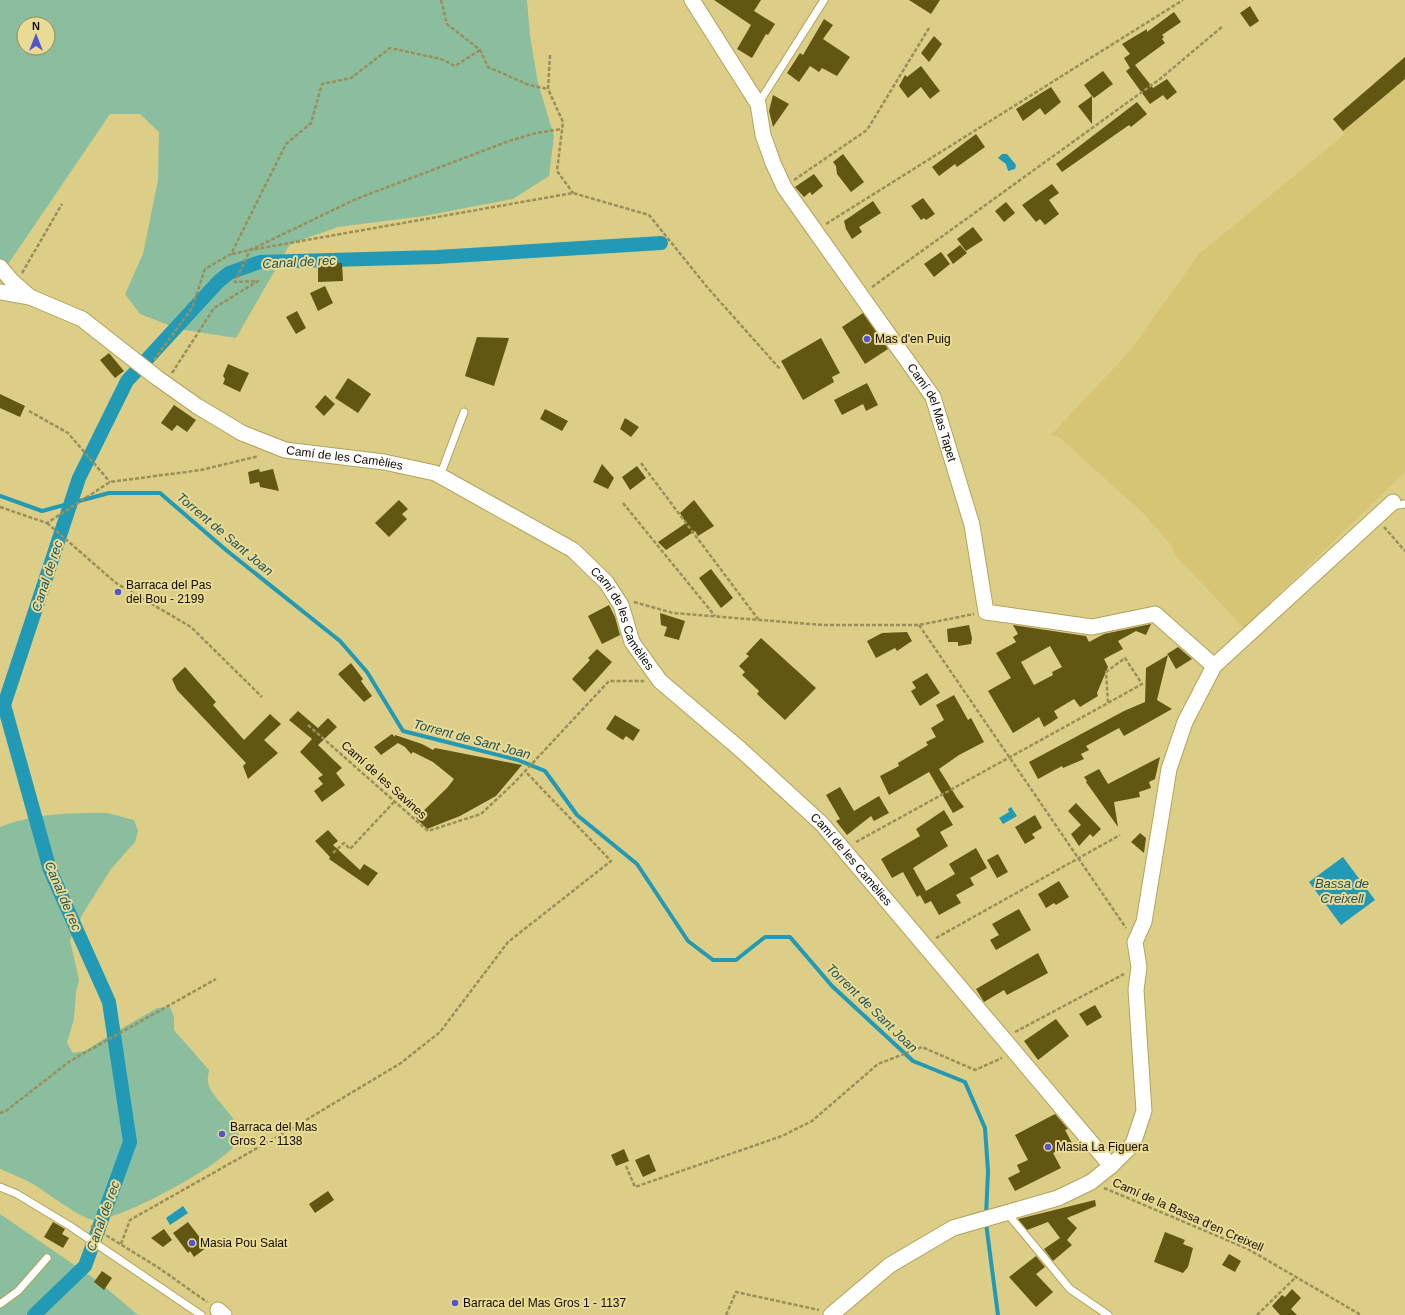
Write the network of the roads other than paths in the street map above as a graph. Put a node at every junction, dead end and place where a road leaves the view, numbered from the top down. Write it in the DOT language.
graph roads {
  1 [pos="692,0"];
  2 [pos="824,0"];
  3 [pos="758,104"];
  4 [pos="0,267"];
  5 [pos="0,292"];
  6 [pos="30,297"];
  7 [pos="464,412"];
  8 [pos="440,476"];
  9 [pos="1396,504"];
  10 [pos="1214,666"];
  11 [pos="1111,1166"];
  12 [pos="0,1187"];
  13 [pos="1007,1213"];
  14 [pos="47,1258"];
  15 [pos="0,1304"];
  16 [pos="832,1314"];
  17 [pos="201,1315"];
  18 [pos="1108,1315"];
  1 -- 3 [label="street, Camí del Mas Tapet"];
  2 -- 3 [label="lane"];
  3 -- 10 [label="street, Camí del Mas Tapet"];
  4 -- 6 [label="street, Camí de les Camèlies"];
  5 -- 6 [label="street"];
  6 -- 8 [label="street, Camí de les Camèlies"];
  7 -- 8 [label="lane"];
  8 -- 11 [label="street, Camí de les Camèlies"];
  9 -- 10 [label="street"];
  10 -- 11 [label="street"];
  11 -- 13 [label="street"];
  12 -- 17 [label="lane"];
  13 -- 16 [label="street"];
  13 -- 18 [label="lane"];
  14 -- 15 [label="lane"];
}
